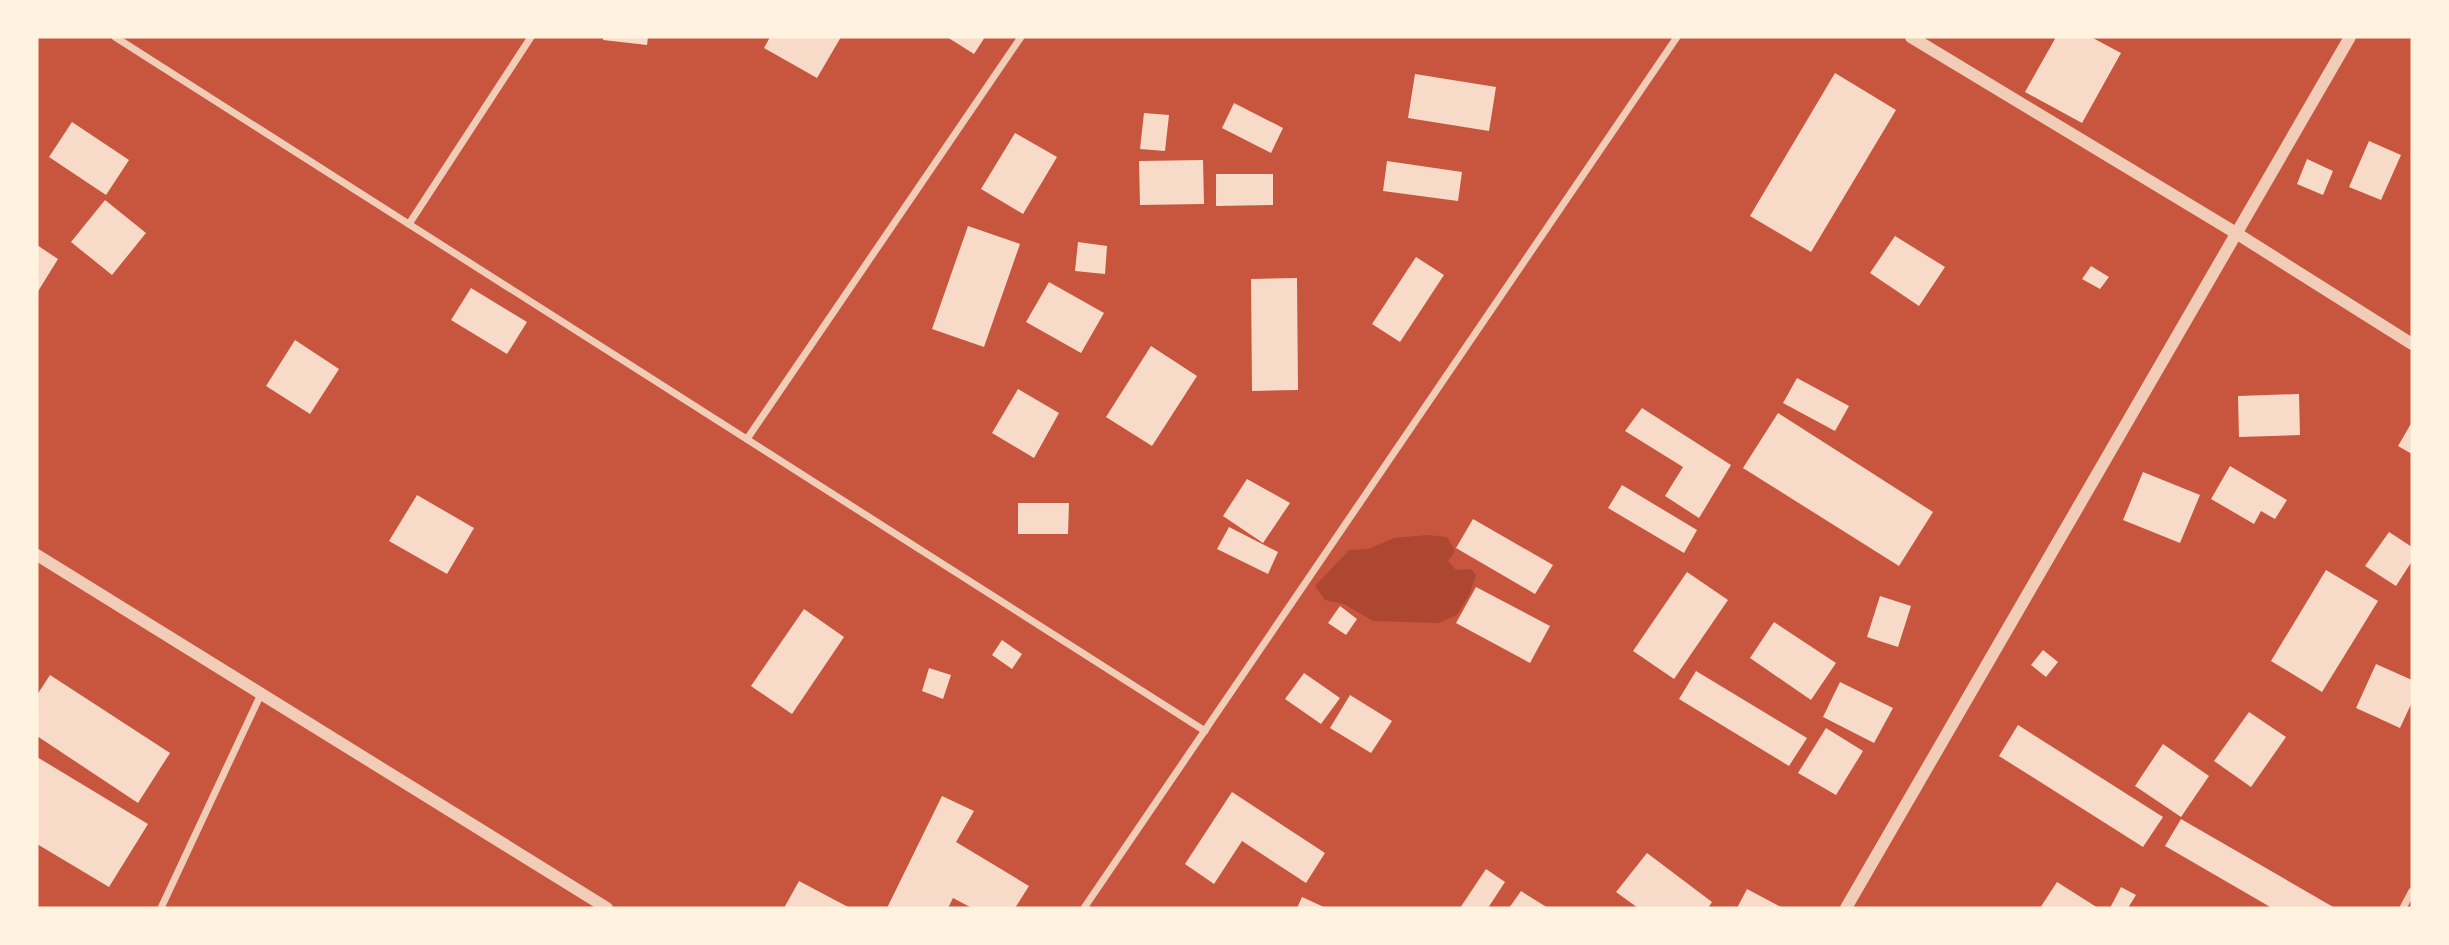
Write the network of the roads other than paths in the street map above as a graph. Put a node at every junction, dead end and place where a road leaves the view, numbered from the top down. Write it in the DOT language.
graph roads {
  1 [pos="115,37"];
  2 [pos="531,37"];
  3 [pos="1021,37"];
  4 [pos="1677,37"];
  5 [pos="1911,37"];
  6 [pos="2350,37"];
  7 [pos="409,224"];
  8 [pos="2236,233"];
  9 [pos="2412,344"];
  10 [pos="747,439"];
  11 [pos="37,555"];
  12 [pos="261,694"];
  13 [pos="1205,730"];
  14 [pos="2412,891"];
  15 [pos="161,908"];
  16 [pos="607,908"];
  17 [pos="1084,908"];
  18 [pos="1846,908"];
  19 [pos="2403,908"];
  1 -- 7 [label="street"];
  2 -- 7 [label="street"];
  3 -- 10 [label="street"];
  4 -- 13 [label="street"];
  5 -- 8 [label="street"];
  6 -- 8 [label="street"];
  7 -- 10 [label="street"];
  8 -- 9 [label="street"];
  8 -- 18 [label="street"];
  10 -- 13 [label="street"];
  11 -- 12 [label="street"];
  12 -- 15 [label="street"];
  12 -- 16 [label="street"];
  13 -- 17 [label="street"];
  14 -- 19 [label="street"];
}
